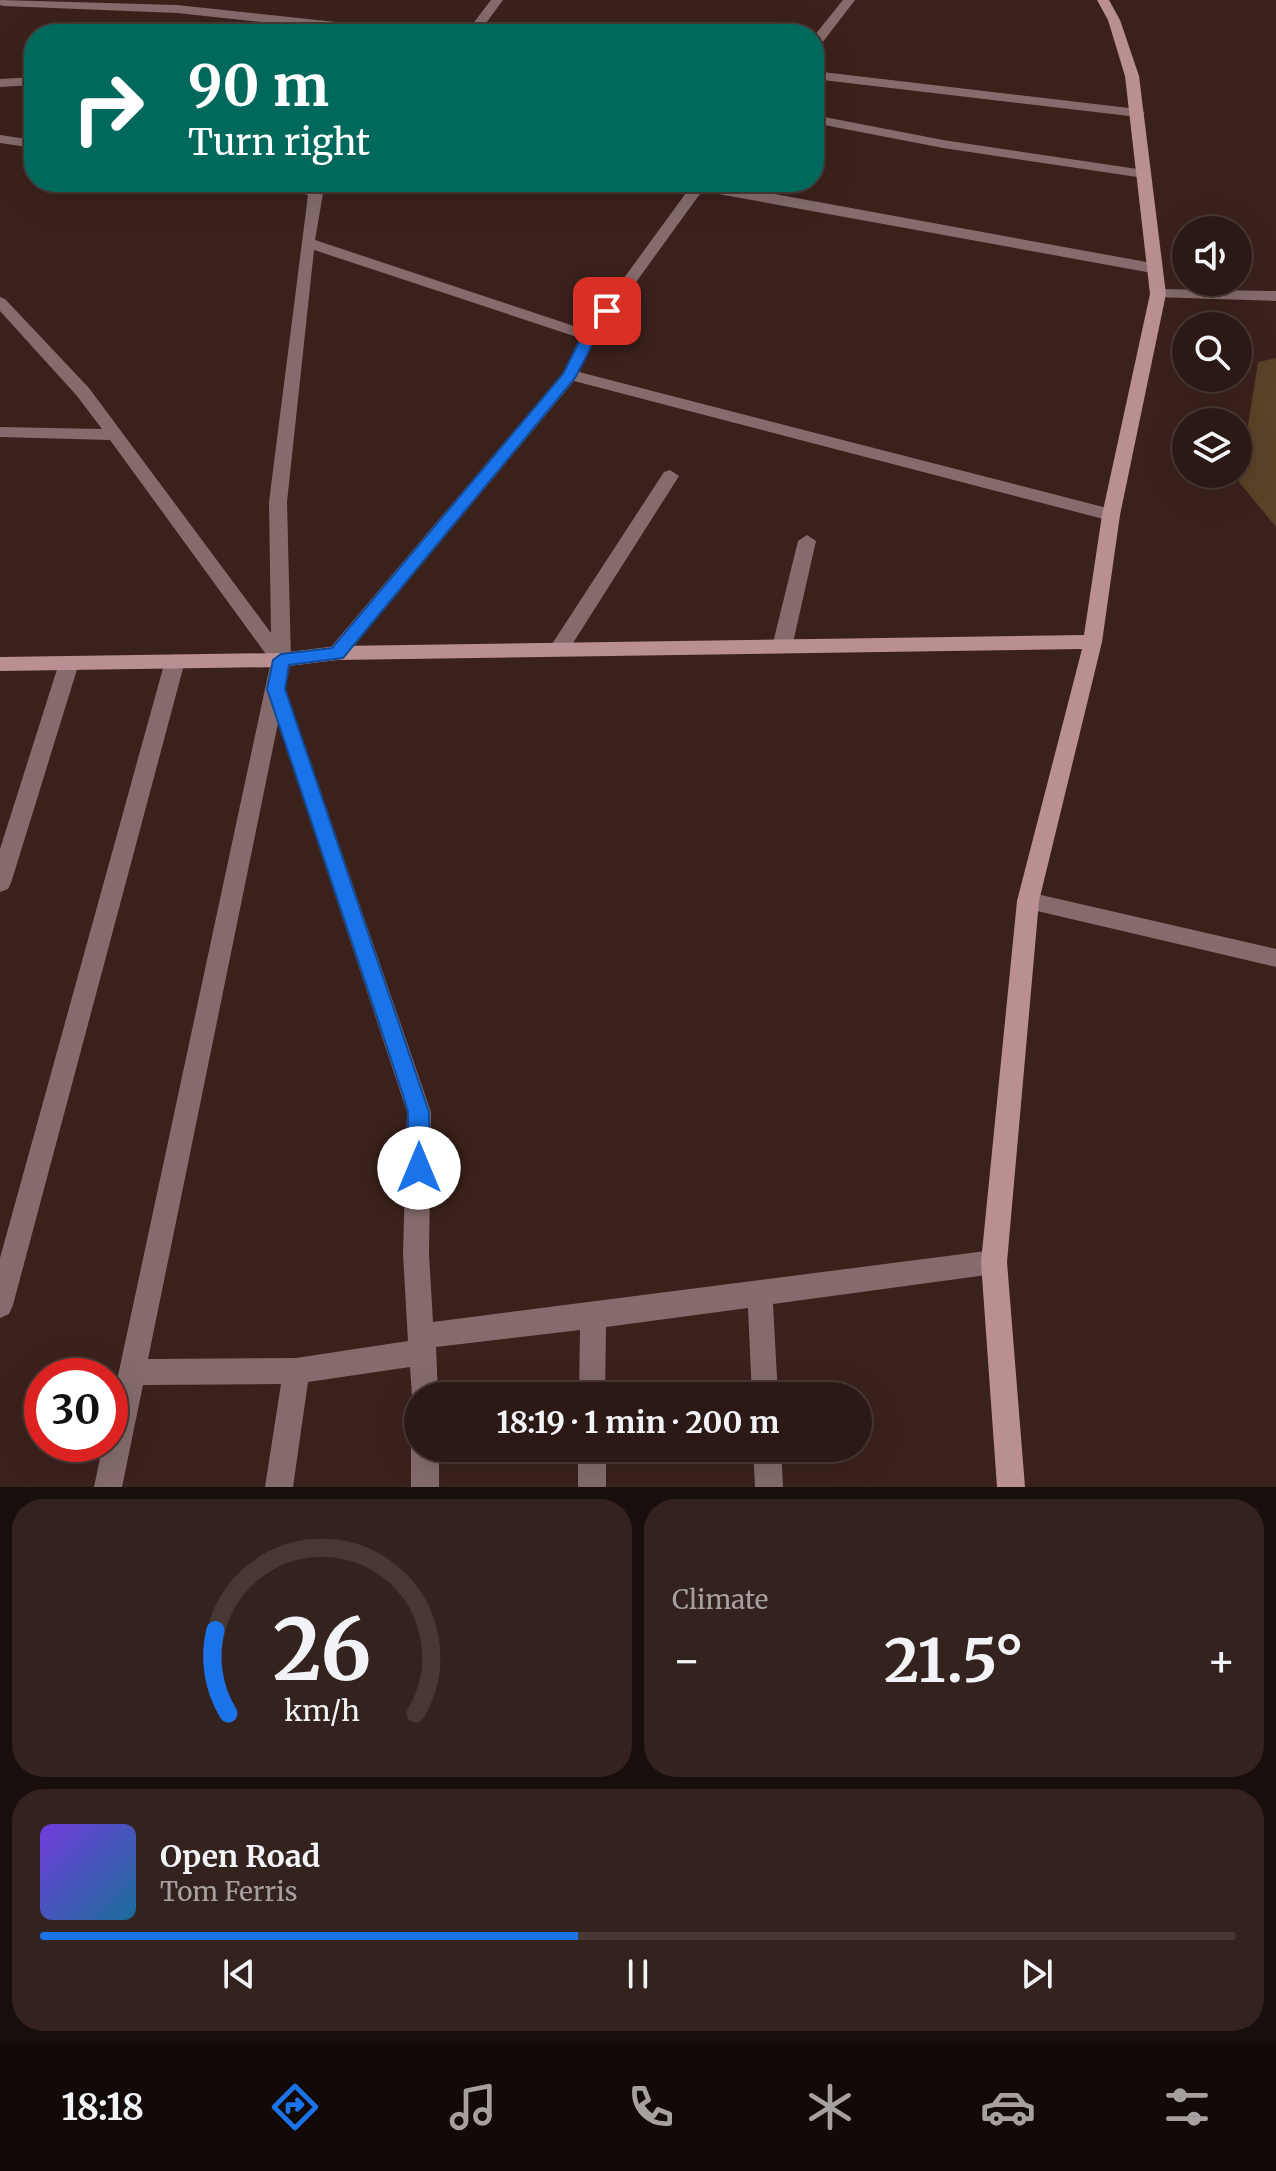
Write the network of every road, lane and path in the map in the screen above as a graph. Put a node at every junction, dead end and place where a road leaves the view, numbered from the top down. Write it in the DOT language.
graph roads {
  1 [pos="497,0"];
  2 [pos="849,0"];
  3 [pos="1103,0"];
  4 [pos="4,1"];
  5 [pos="180,4"];
  6 [pos="0,18"];
  7 [pos="334,24"];
  8 [pos="479,24"];
  9 [pos="824,31"];
  10 [pos="824,76"];
  11 [pos="24,82"];
  12 [pos="0,83"];
  13 [pos="1138,113"];
  14 [pos="824,121"];
  15 [pos="0,139"];
  16 [pos="24,143"];
  17 [pos="1144,174"];
  18 [pos="315,192"];
  19 [pos="693,192"];
  20 [pos="742,192"];
  21 [pos="309,243"];
  22 [pos="1152,268"];
  23 [pos="1158,294"];
  24 [pos="1276,296"];
  25 [pos="0,302"];
  26 [pos="589,336"];
  27 [pos="570,375"];
  28 [pos="0,432"];
  29 [pos="115,435"];
  30 [pos="670,476"];
  31 [pos="1111,515"];
  32 [pos="807,541"];
  33 [pos="1093,642"];
  34 [pos="782,647"];
  35 [pos="559,649"];
  36 [pos="337,653"];
  37 [pos="281,660"];
  38 [pos="175,661"];
  39 [pos="69,663"];
  40 [pos="0,664"];
  41 [pos="276,689"];
  42 [pos="0,883"];
  43 [pos="1028,901"];
  44 [pos="1276,958"];
  45 [pos="994,1262"];
  46 [pos="760,1292"];
  47 [pos="0,1305"];
  48 [pos="593,1318"];
  49 [pos="424,1344"];
  50 [pos="296,1371"];
  51 [pos="132,1372"];
  52 [pos="425,1382"];
  53 [pos="592,1382"];
  54 [pos="764,1382"];
  55 [pos="425,1462"];
  56 [pos="592,1462"];
  57 [pos="768,1462"];
  58 [pos="108,1487"];
  59 [pos="279,1487"];
  60 [pos="425,1487"];
  61 [pos="592,1487"];
  62 [pos="769,1487"];
  63 [pos="1011,1487"];
  1 -- 8 [label="street"];
  2 -- 9 [label="street"];
  3 -- 13 [label="street"];
  4 -- 5 [label="street"];
  4 -- 6 [label="street"];
  5 -- 7 [label="street"];
  10 -- 13 [label="street"];
  11 -- 12 [label="street"];
  13 -- 17 [label="street"];
  14 -- 17 [label="street"];
  15 -- 16 [label="street"];
  17 -- 22 [label="street"];
  18 -- 21 [label="street"];
  19 -- 26 [label="street"];
  20 -- 22 [label="street"];
  21 -- 26 [label="street"];
  21 -- 37 [label="street"];
  22 -- 23 [label="street"];
  23 -- 24 [label="street"];
  23 -- 31 [label="street"];
  25 -- 29 [label="street"];
  26 -- 27 [label="street"];
  27 -- 31 [label="street"];
  27 -- 36 [label="street"];
  28 -- 29 [label="street"];
  29 -- 37 [label="street"];
  30 -- 35 [label="street"];
  31 -- 33 [label="street"];
  32 -- 34 [label="street"];
  33 -- 34 [label="street"];
  33 -- 43 [label="street"];
  34 -- 35 [label="street"];
  35 -- 36 [label="street"];
  36 -- 37 [label="street"];
  37 -- 38 [label="street"];
  37 -- 41 [label="street"];
  38 -- 39 [label="street"];
  38 -- 47 [label="street"];
  39 -- 40 [label="street"];
  39 -- 42 [label="street"];
  41 -- 49 [label="street"];
  41 -- 51 [label="street"];
  43 -- 44 [label="street"];
  43 -- 45 [label="street"];
  45 -- 46 [label="street"];
  45 -- 63 [label="street"];
  46 -- 48 [label="street"];
  46 -- 54 [label="street"];
  48 -- 49 [label="street"];
  48 -- 53 [label="street"];
  49 -- 50 [label="street"];
  49 -- 52 [label="street"];
  50 -- 51 [label="street"];
  50 -- 59 [label="street"];
  51 -- 58 [label="street"];
  55 -- 60 [label="street"];
  56 -- 61 [label="street"];
  57 -- 62 [label="street"];
}
